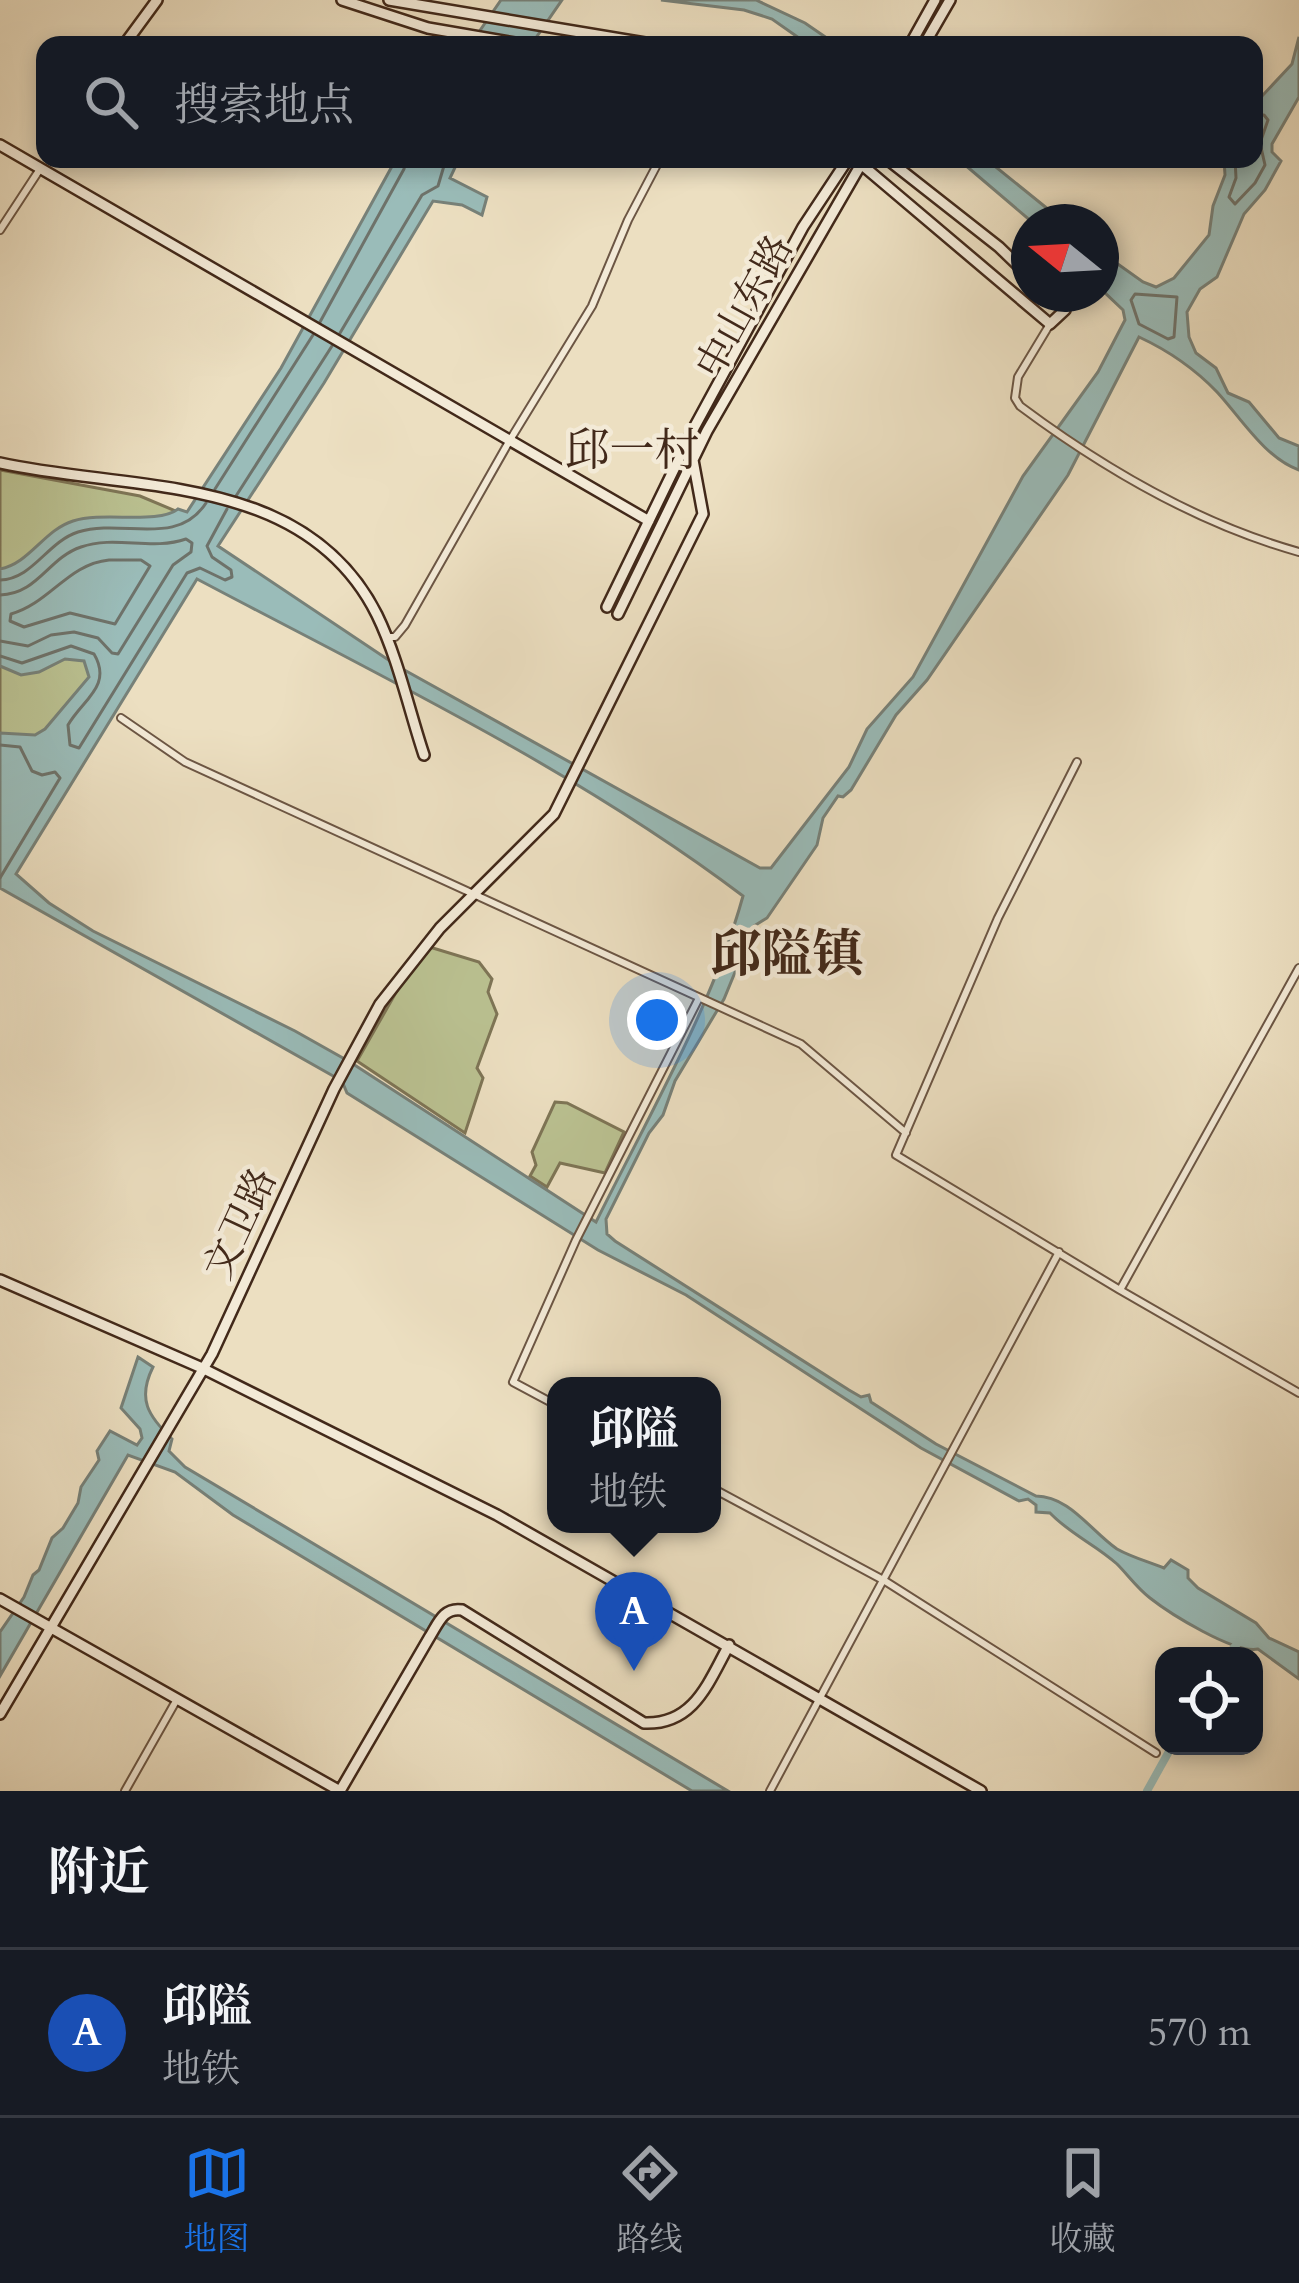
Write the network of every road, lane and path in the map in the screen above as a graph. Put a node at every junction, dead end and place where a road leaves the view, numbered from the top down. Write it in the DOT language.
graph roads {
  1 [pos="157,0"];
  2 [pos="342,0"];
  3 [pos="389,0"];
  4 [pos="934,0"];
  5 [pos="950,0"];
  6 [pos="131,36"];
  7 [pos="468,36"];
  8 [pos="596,36"];
  9 [pos="915,36"];
  10 [pos="930,36"];
  11 [pos="0,145"];
  12 [pos="36,161"];
  13 [pos="40,168"];
  14 [pos="50,168"];
  15 [pos="655,168"];
  16 [pos="851,168"];
  17 [pos="853,168"];
  18 [pos="866,168"];
  19 [pos="898,168"];
  20 [pos="0,230"];
  21 [pos="1011,261"];
  22 [pos="1063,312"];
  23 [pos="1050,324"];
  24 [pos="510,440"];
  25 [pos="693,460"];
  26 [pos="0,463"];
  27 [pos="649,520"];
  28 [pos="1299,552"];
  29 [pos="607,607"];
  30 [pos="618,614"];
  31 [pos="385,637"];
  32 [pos="122,718"];
  33 [pos="424,755"];
  34 [pos="1077,762"];
  35 [pos="1299,968"];
  36 [pos="700,996"];
  37 [pos="905,1133"];
  38 [pos="1059,1252"];
  39 [pos="0,1280"];
  40 [pos="1120,1290"];
  41 [pos="202,1368"];
  42 [pos="1299,1393"];
  43 [pos="547,1400"];
  44 [pos="721,1493"];
  45 [pos="885,1581"];
  46 [pos="0,1599"];
  47 [pos="51,1628"];
  48 [pos="729,1646"];
  49 [pos="822,1698"];
  50 [pos="176,1701"];
  51 [pos="0,1714"];
  52 [pos="1155,1752"];
  53 [pos="125,1791"];
  54 [pos="341,1791"];
  55 [pos="770,1791"];
  56 [pos="981,1791"];
  1 -- 6 [label="street"];
  2 -- 7 [label="street"];
  3 -- 8 [label="street"];
  4 -- 9 [label="street"];
  5 -- 10 [label="street"];
  11 -- 12 [label="street"];
  13 -- 20 [label="street"];
  14 -- 24 [label="street"];
  15 -- 24 [label="street"];
  16 -- 27 [label="street, 中山东路"];
  17 -- 25 [label="street, 中山东路"];
  18 -- 23 [label="street"];
  19 -- 21 [label="street"];
  22 -- 23 [label="street"];
  23 -- 28 [label="street"];
  24 -- 27 [label="street"];
  24 -- 31 [label="street"];
  25 -- 30 [label="street, 中山东路"];
  25 -- 41 [label="street, 文卫路"];
  26 -- 31 [label="street"];
  27 -- 29 [label="street, 中山东路"];
  31 -- 33 [label="street"];
  32 -- 36 [label="street"];
  34 -- 37 [label="street"];
  35 -- 40 [label="street"];
  36 -- 37 [label="street"];
  36 -- 43 [label="street"];
  37 -- 38 [label="street"];
  38 -- 40 [label="street"];
  38 -- 45 [label="street"];
  39 -- 41 [label="street"];
  40 -- 42 [label="street"];
  41 -- 47 [label="street, 文卫路"];
  41 -- 48 [label="street"];
  44 -- 45 [label="street"];
  45 -- 49 [label="street"];
  45 -- 52 [label="street"];
  46 -- 47 [label="street"];
  47 -- 50 [label="street"];
  47 -- 51 [label="street, 文卫路"];
  48 -- 49 [label="street"];
  48 -- 54 [label="street"];
  49 -- 55 [label="street"];
  49 -- 56 [label="street"];
  50 -- 53 [label="street"];
  50 -- 54 [label="street"];
}
